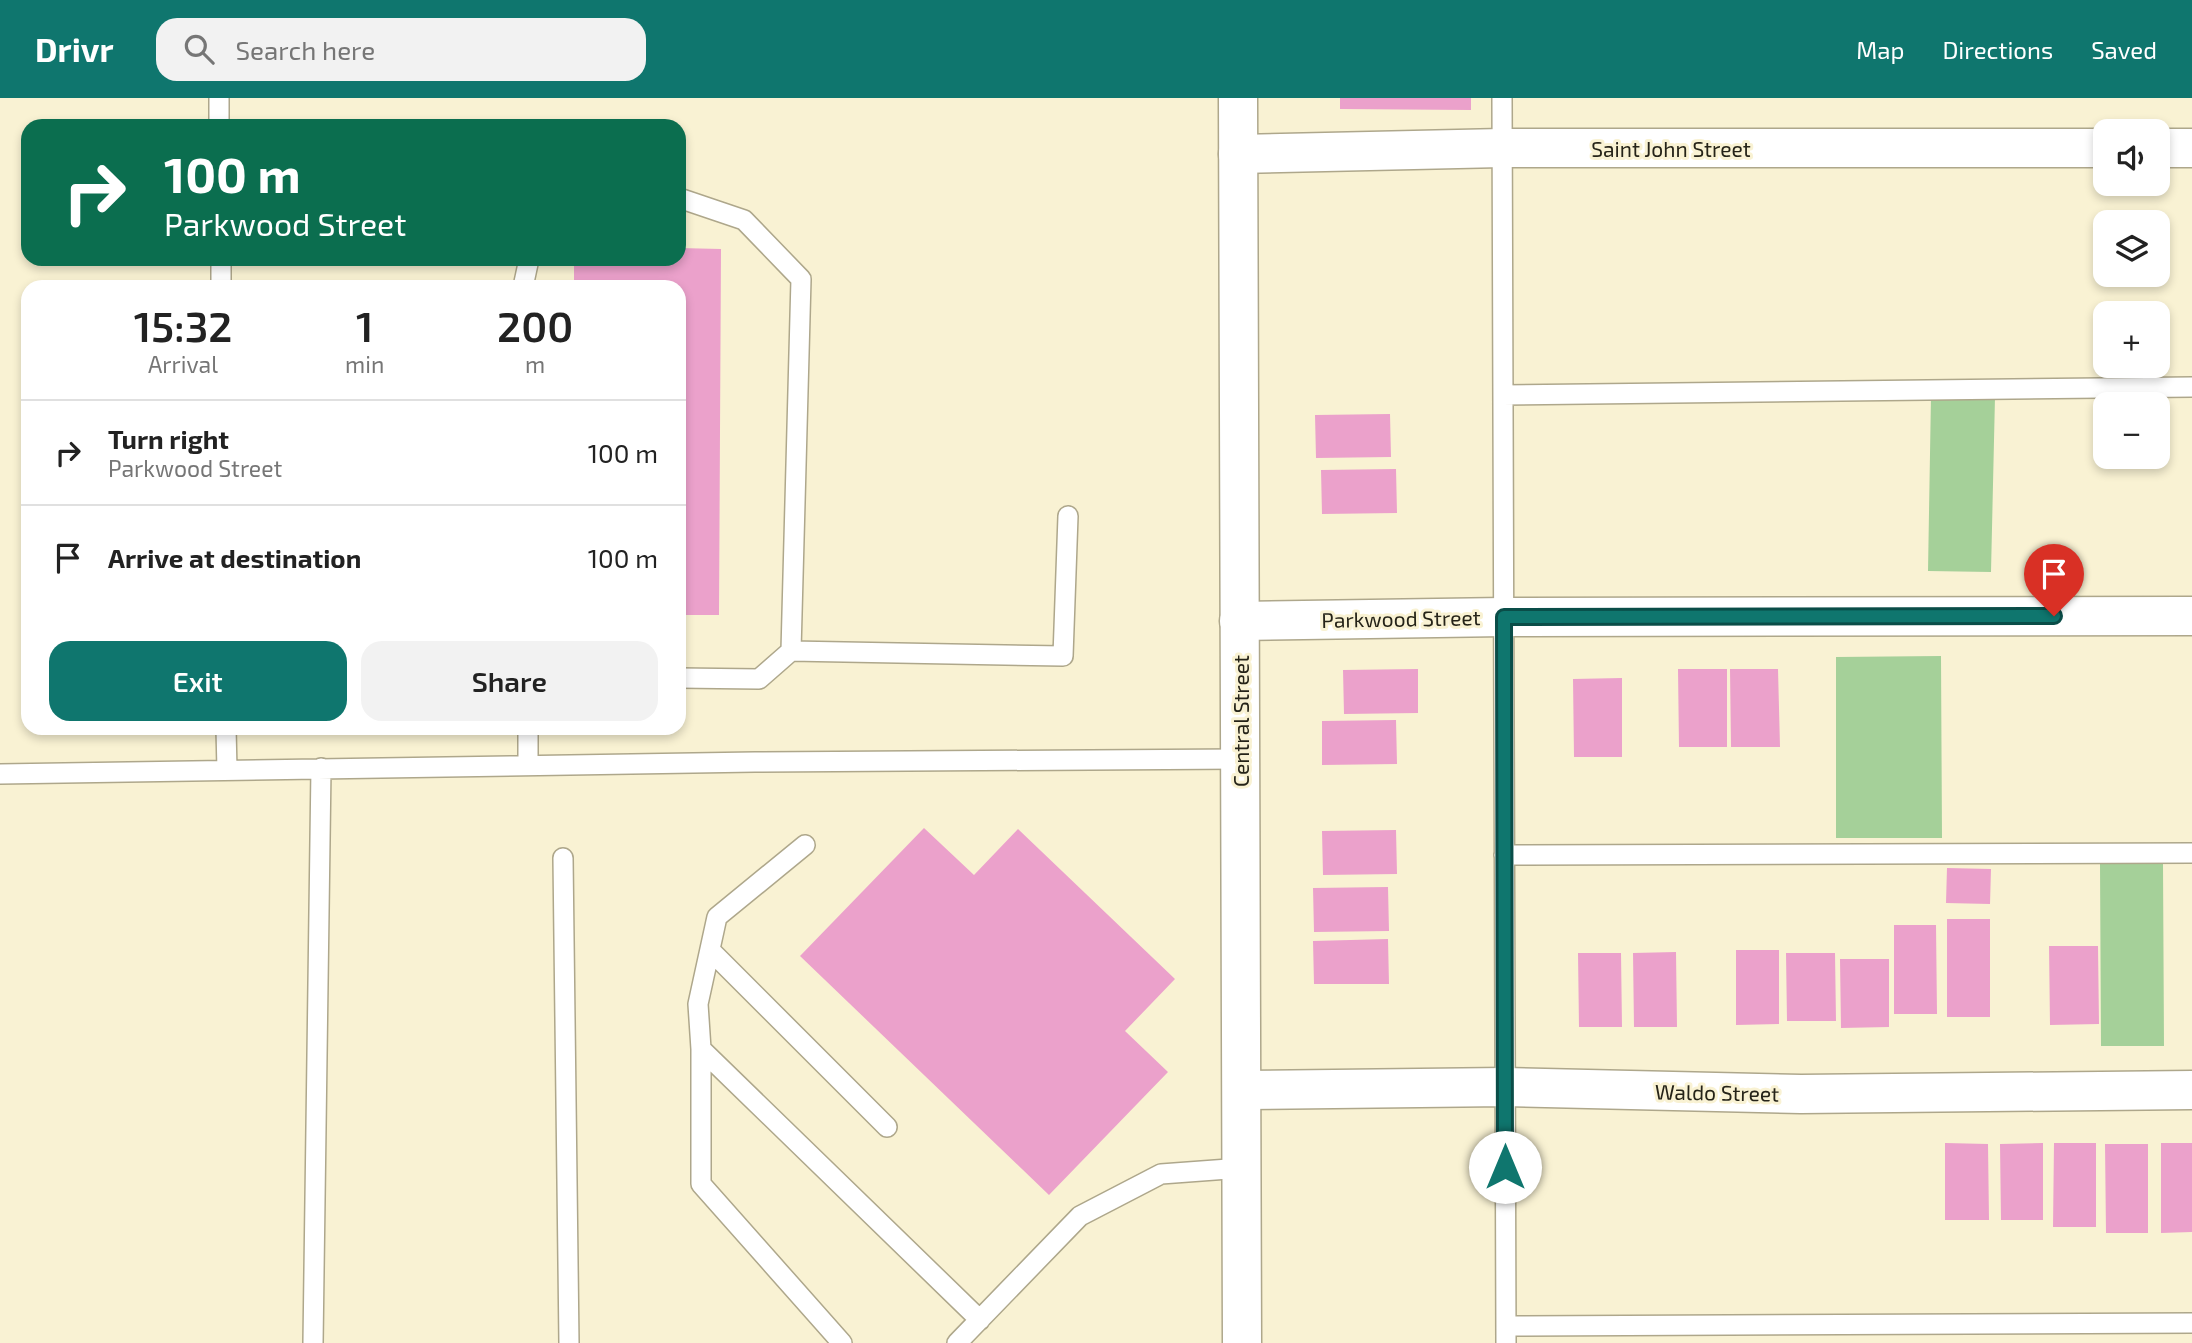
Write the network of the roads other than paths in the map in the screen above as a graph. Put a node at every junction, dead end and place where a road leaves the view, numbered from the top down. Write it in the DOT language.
graph roads {
  1 [pos="219,98"];
  2 [pos="1238,98"];
  3 [pos="1503,98"];
  4 [pos="219,119"];
  5 [pos="1502,148"];
  6 [pos="2093,148"];
  7 [pos="2170,148"];
  8 [pos="2192,148"];
  9 [pos="1238,153"];
  10 [pos="686,200"];
  11 [pos="2192,387"];
  12 [pos="1503,395"];
  13 [pos="1068,516"];
  14 [pos="2192,616"];
  15 [pos="1504,617"];
  16 [pos="1239,621"];
  17 [pos="791,651"];
  18 [pos="686,678"];
  19 [pos="226,735"];
  20 [pos="528,735"];
  21 [pos="1240,759"];
  22 [pos="528,765"];
  23 [pos="321,768"];
  24 [pos="227,770"];
  25 [pos="0,774"];
  26 [pos="805,845"];
  27 [pos="2192,853"];
  28 [pos="1504,855"];
  29 [pos="563,858"];
  30 [pos="710,950"];
  31 [pos="701,1049"];
  32 [pos="1505,1087"];
  33 [pos="1242,1090"];
  34 [pos="2192,1090"];
  35 [pos="887,1126"];
  36 [pos="1241,1168"];
  37 [pos="980,1320"];
  38 [pos="2192,1323"];
  39 [pos="1506,1335"];
  40 [pos="313,1343"];
  41 [pos="569,1343"];
  42 [pos="842,1343"];
  43 [pos="957,1343"];
  44 [pos="1242,1343"];
  1 -- 4 [label="lane"];
  2 -- 9 [label="street, Central Street"];
  3 -- 5 [label="lane"];
  5 -- 6 [label="street, Saint John Street"];
  5 -- 9 [label="street, Saint John Street"];
  5 -- 12 [label="lane"];
  7 -- 8 [label="street"];
  9 -- 16 [label="street, Central Street"];
  10 -- 17 [label="lane"];
  11 -- 12 [label="lane"];
  12 -- 15 [label="lane"];
  13 -- 17 [label="lane"];
  14 -- 15 [label="street, Parkwood Street"];
  15 -- 16 [label="street, Parkwood Street"];
  15 -- 28 [label="lane"];
  16 -- 21 [label="street, Central Street"];
  17 -- 18 [label="lane"];
  19 -- 24 [label="lane"];
  20 -- 22 [label="lane"];
  21 -- 22 [label="lane"];
  21 -- 33 [label="street, Central Street"];
  22 -- 23 [label="lane"];
  23 -- 24 [label="lane"];
  23 -- 40 [label="lane"];
  24 -- 25 [label="lane"];
  26 -- 30 [label="lane"];
  27 -- 28 [label="lane"];
  28 -- 32 [label="lane"];
  29 -- 41 [label="lane"];
  30 -- 31 [label="lane"];
  30 -- 35 [label="lane"];
  31 -- 37 [label="lane"];
  31 -- 42 [label="lane"];
  32 -- 33 [label="street, Waldo Street"];
  32 -- 34 [label="street, Waldo Street"];
  32 -- 39 [label="lane"];
  33 -- 36 [label="street, Central Street"];
  36 -- 37 [label="lane"];
  36 -- 44 [label="street, Central Street"];
  37 -- 43 [label="lane"];
  38 -- 39 [label="lane"];
}
